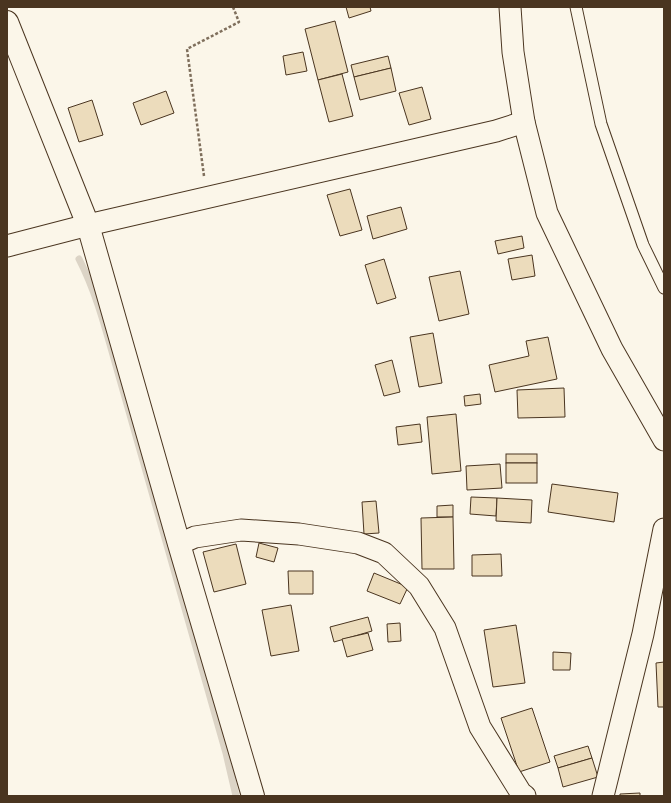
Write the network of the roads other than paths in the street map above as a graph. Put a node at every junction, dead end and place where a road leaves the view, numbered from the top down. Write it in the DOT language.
graph roads {
  1 [pos="510,7"];
  2 [pos="576,7"];
  3 [pos="7,22"];
  4 [pos="524,122"];
  5 [pos="88,225"];
  6 [pos="7,246"];
  7 [pos="664,288"];
  8 [pos="664,440"];
  9 [pos="664,529"];
  10 [pos="179,544"];
  11 [pos="253,796"];
  12 [pos="525,796"];
  13 [pos="603,796"];
  1 -- 4 [label="street"];
  2 -- 7 [label="lane"];
  3 -- 5 [label="street"];
  4 -- 5 [label="street"];
  4 -- 8 [label="street"];
  5 -- 6 [label="street"];
  5 -- 10 [label="street"];
  9 -- 13 [label="street"];
  10 -- 11 [label="street"];
  10 -- 12 [label="street"];
}
